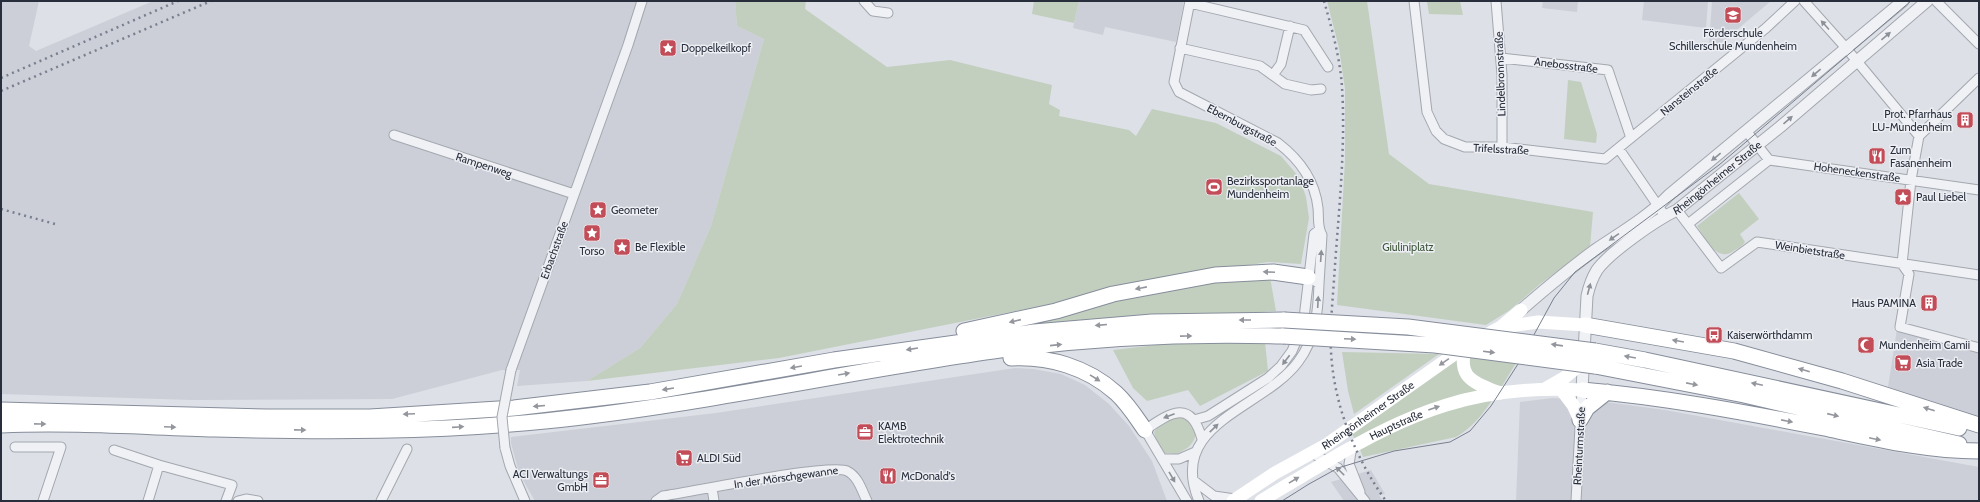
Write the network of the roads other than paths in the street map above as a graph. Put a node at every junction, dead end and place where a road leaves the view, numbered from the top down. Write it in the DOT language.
graph roads {
  1 [pos="642,1"];
  2 [pos="864,1"];
  3 [pos="1414,1"];
  4 [pos="1496,1"];
  5 [pos="1795,1"];
  6 [pos="1804,1"];
  7 [pos="1903,1"];
  8 [pos="1927,1"];
  9 [pos="1936,1"];
  10 [pos="1190,2"];
  11 [pos="888,13"];
  12 [pos="1290,26"];
  13 [pos="1979,44"];
  14 [pos="1180,48"];
  15 [pos="1846,48"];
  16 [pos="1501,58"];
  17 [pos="1856,61"];
  18 [pos="1328,67"];
  19 [pos="1273,75"];
  20 [pos="1979,78"];
  21 [pos="1321,88"];
  22 [pos="1747,132"];
  23 [pos="394,135"];
  24 [pos="1919,136"];
  25 [pos="1631,138"];
  26 [pos="1758,144"];
  27 [pos="1502,147"];
  28 [pos="1618,149"];
  29 [pos="1769,160"];
  30 [pos="1911,180"];
  31 [pos="1979,190"];
  32 [pos="574,194"];
  33 [pos="1658,206"];
  34 [pos="1677,210"];
  35 [pos="1665,216"];
  36 [pos="1688,224"];
  37 [pos="1319,230"];
  38 [pos="1902,264"];
  39 [pos="1979,275"];
  40 [pos="1314,280"];
  41 [pos="1521,310"];
  42 [pos="1585,325"];
  43 [pos="1501,327"];
  44 [pos="950,343"];
  45 [pos="1466,346"];
  46 [pos="1979,348"];
  47 [pos="962,356"];
  48 [pos="1591,360"];
  49 [pos="1545,389"];
  50 [pos="1562,389"];
  51 [pos="1582,390"];
  52 [pos="1607,392"];
  53 [pos="1500,393"];
  54 [pos="1,410"];
  55 [pos="1194,420"];
  56 [pos="1580,420"];
  57 [pos="1,425"];
  58 [pos="1979,425"];
  59 [pos="1145,430"];
  60 [pos="1979,432"];
  61 [pos="1202,439"];
  62 [pos="1352,446"];
  63 [pos="15,447"];
  64 [pos="407,449"];
  65 [pos="114,450"];
  66 [pos="1979,450"];
  67 [pos="1195,452"];
  68 [pos="1312,453"];
  69 [pos="1162,459"];
  70 [pos="1326,461"];
  71 [pos="159,465"];
  72 [pos="1193,480"];
  73 [pos="712,488"];
  74 [pos="1184,499"];
  75 [pos="1364,499"];
  76 [pos="1234,500"];
  77 [pos="43,501"];
  78 [pos="148,501"];
  79 [pos="226,501"];
  80 [pos="238,501"];
  81 [pos="258,501"];
  82 [pos="381,501"];
  83 [pos="525,501"];
  84 [pos="656,501"];
  85 [pos="714,501"];
  86 [pos="867,501"];
  87 [pos="1199,501"];
  88 [pos="1261,501"];
  89 [pos="1576,501"];
  1 -- 32 [label="street, Erbachstraße"];
  2 -- 11 [label="street"];
  3 -- 27 [label="street, Trifelsstraße"];
  4 -- 16 [label="street, Lindelbronnstraße"];
  5 -- 25 [label="street, Nansteinstraße"];
  15 -- 6 [label="street, one-way"];
  7 -- 15 [label="street, Rheingönheimer Straße"];
  17 -- 8 [label="street, Rheingönheimer Straße, one-way"];
  9 -- 13 [label="street"];
  10 -- 12 [label="street, Ebernburgstraße"];
  10 -- 14 [label="street, Ebernburgstraße"];
  12 -- 18 [label="street, Ebernburgstraße"];
  12 -- 19 [label="street"];
  14 -- 19 [label="street"];
  14 -- 37 [label="street, Ebernburgstraße"];
  15 -- 17 [label="street"];
  15 -- 22 [label="street, Rheingönheimer Straße, one-way"];
  16 -- 25 [label="street, Anebosstraße"];
  16 -- 27 [label="street, Lindelbronnstraße"];
  17 -- 24 [label="street"];
  26 -- 17 [label="street, Rheingönheimer Straße, one-way"];
  19 -- 21 [label="street"];
  20 -- 24 [label="street"];
  22 -- 26 [label="street"];
  22 -- 33 [label="street, Rheingönheimer Straße, one-way"];
  23 -- 32 [label="street, Rampenweg"];
  24 -- 30 [label="street"];
  25 -- 28 [label="street, Nansteinstraße"];
  26 -- 29 [label="street"];
  26 -- 34 [label="street, Rheingönheimer Straße"];
  27 -- 28 [label="street, Trifelsstraße"];
  28 -- 33 [label="street"];
  29 -- 30 [label="street, Hoheneckenstraße"];
  29 -- 36 [label="street, Rheingönheimer Straße"];
  30 -- 31 [label="street, Hoheneckenstraße"];
  30 -- 38 [label="street"];
  32 -- 83 [label="street, Erbachstraße, bridge"];
  33 -- 35 [label="street"];
  33 -- 41 [label="street, Rheingönheimer Straße, one-way"];
  34 -- 35 [label="street, Rheingönheimer Straße"];
  34 -- 36 [label="street, Weinbietstraße"];
  42 -- 35 [label="street, Rheingönheimer Straße, one-way"];
  36 -- 38 [label="street, Weinbietstraße"];
  40 -- 37 [label="street, Ebernburgstraße, one-way"];
  37 -- 40 [label="street, Ebernburgstraße"];
  38 -- 39 [label="street, Weinbietstraße"];
  38 -- 46 [label="street"];
  40 -- 44 [label="highway, one-way"];
  40 -- 55 [label="street, Ebernburgstraße, one-way"];
  61 -- 40 [label="street, Ebernburgstraße, one-way"];
  41 -- 43 [label="main road"];
  42 -- 43 [label="main road"];
  42 -- 48 [label="street, Rheingönheimer Straße"];
  58 -- 42 [label="highway, one-way"];
  43 -- 45 [label="main road, Rheingönheimer Straße"];
  48 -- 44 [label="highway, one-way, bridge"];
  44 -- 54 [label="highway, one-way"];
  45 -- 53 [label="main road"];
  45 -- 68 [label="main road, Rheingönheimer Straße, one-way"];
  47 -- 48 [label="highway, one-way, bridge"];
  57 -- 47 [label="highway, one-way"];
  47 -- 59 [label="highway, one-way"];
  48 -- 49 [label="main road"];
  48 -- 51 [label="street, Rheingönheimer Straße"];
  60 -- 48 [label="highway, one-way"];
  48 -- 66 [label="highway, one-way"];
  49 -- 50 [label="main road"];
  49 -- 53 [label="main road, Hauptstraße"];
  50 -- 51 [label="main road"];
  50 -- 56 [label="main road"];
  51 -- 52 [label="highway"];
  51 -- 56 [label="street, Rheinturmstraße"];
  52 -- 56 [label="highway"];
  52 -- 66 [label="highway, one-way"];
  62 -- 53 [label="main road, Hauptstraße, one-way"];
  55 -- 59 [label="street, one-way"];
  55 -- 61 [label="street"];
  56 -- 89 [label="street, Rheinturmstraße"];
  59 -- 69 [label="street"];
  61 -- 67 [label="street, Ebernburgstraße"];
  62 -- 70 [label="main road, Hauptstraße"];
  62 -- 75 [label="street"];
  63 -- 77 [label="street"];
  64 -- 82 [label="street"];
  65 -- 71 [label="street"];
  67 -- 69 [label="street"];
  67 -- 72 [label="street, Ebernburgstraße"];
  68 -- 70 [label="street"];
  68 -- 76 [label="main road, Rheingönheimer Straße"];
  69 -- 74 [label="street, one-way"];
  75 -- 70 [label="street, one-way"];
  88 -- 70 [label="main road, Hauptstraße, one-way"];
  71 -- 78 [label="street"];
  71 -- 79 [label="street"];
  72 -- 76 [label="street"];
  72 -- 87 [label="street, Ebernburgstraße"];
  73 -- 84 [label="street, In der Mörschgewanne"];
  73 -- 85 [label="street"];
  73 -- 86 [label="street, In der Mörschgewanne"];
  80 -- 81 [label="street"];
}
